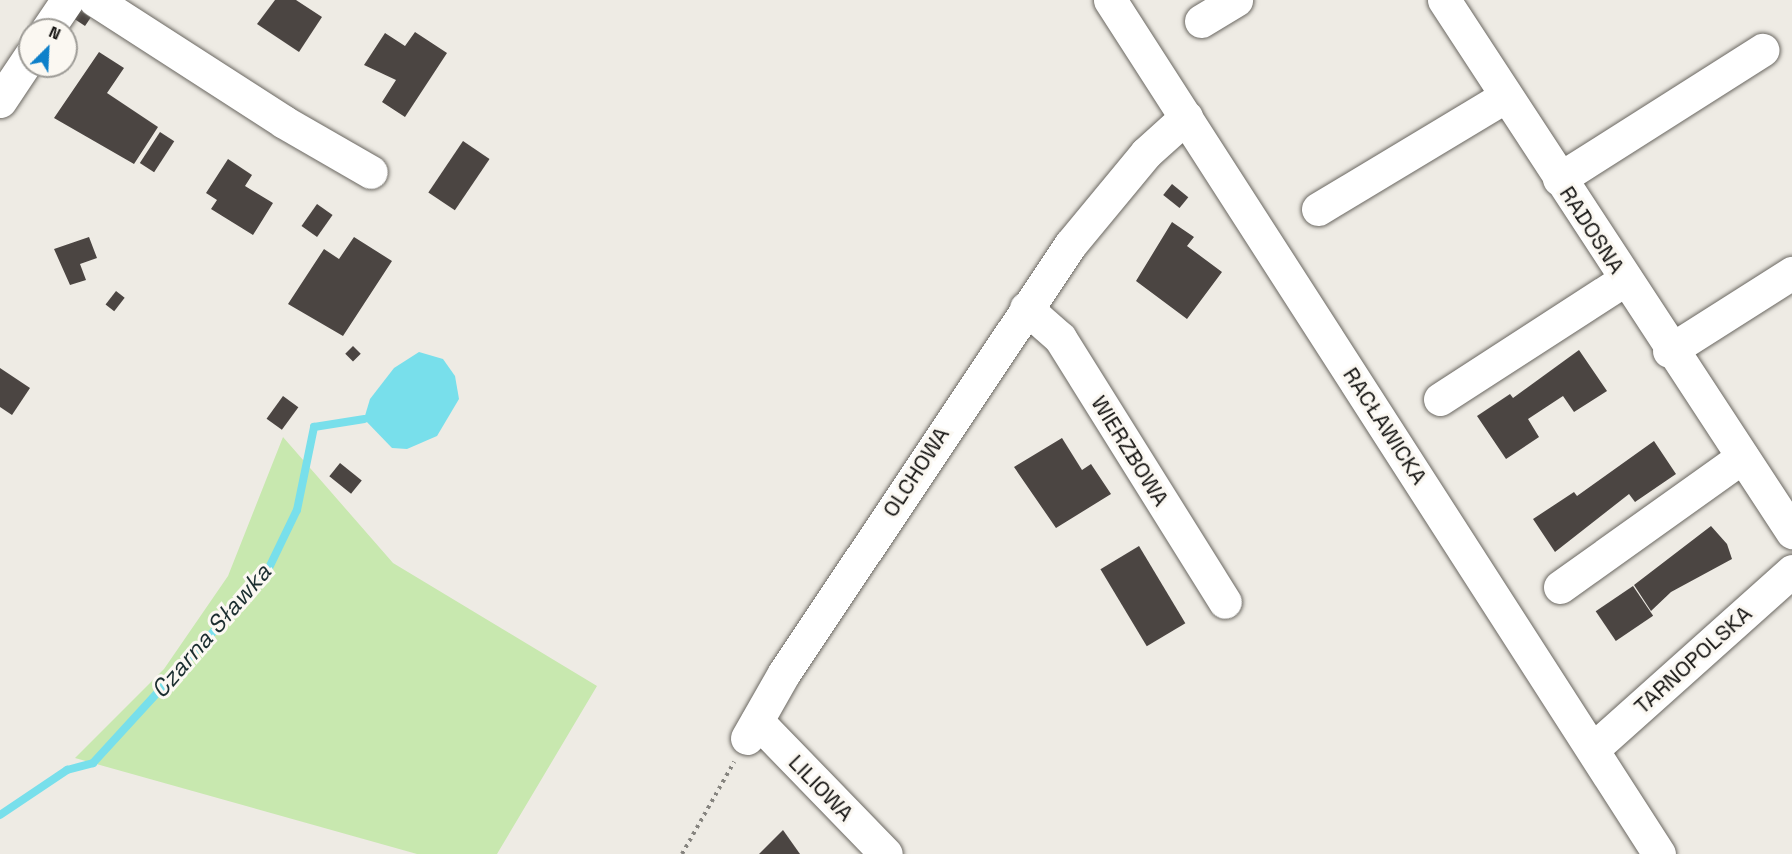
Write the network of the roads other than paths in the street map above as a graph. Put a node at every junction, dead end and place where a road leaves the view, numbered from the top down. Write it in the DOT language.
graph roads {
  1 [pos="67,0"];
  2 [pos="95,0"];
  3 [pos="1110,0"];
  4 [pos="1236,0"];
  5 [pos="1446,1"];
  6 [pos="55,18"];
  7 [pos="1201,21"];
  8 [pos="1762,50"];
  9 [pos="18,74"];
  10 [pos="1506,96"];
  11 [pos="0,101"];
  12 [pos="1186,117"];
  13 [pos="371,172"];
  14 [pos="1559,179"];
  15 [pos="1318,209"];
  16 [pos="1792,273"];
  17 [pos="1624,280"];
  18 [pos="1026,308"];
  19 [pos="1669,351"];
  20 [pos="1440,399"];
  21 [pos="1742,457"];
  22 [pos="1792,532"];
  23 [pos="1792,571"];
  24 [pos="1560,587"];
  25 [pos="1225,602"];
  26 [pos="752,730"];
  27 [pos="1593,749"];
  28 [pos="886,854"];
  29 [pos="1659,854"];
  1 -- 6 [label="street"];
  2 -- 13 [label="street"];
  3 -- 12 [label="street, RACŁAWICKA"];
  4 -- 7 [label="street"];
  5 -- 10 [label="street, RADOSNA"];
  8 -- 14 [label="street"];
  9 -- 11 [label="street"];
  10 -- 14 [label="street, RADOSNA"];
  10 -- 15 [label="street"];
  12 -- 18 [label="street, OLCHOWA"];
  12 -- 27 [label="street, RACŁAWICKA"];
  14 -- 17 [label="street, RADOSNA"];
  16 -- 19 [label="street"];
  17 -- 19 [label="street, RADOSNA"];
  17 -- 20 [label="street"];
  18 -- 25 [label="street, WIERZBOWA"];
  18 -- 26 [label="street, OLCHOWA"];
  19 -- 21 [label="street, RADOSNA"];
  21 -- 22 [label="street, RADOSNA"];
  21 -- 24 [label="street"];
  23 -- 27 [label="street, TARNOPOLSKA"];
  26 -- 28 [label="street, LILIOWA"];
  27 -- 29 [label="street, RACŁAWICKA"];
}
